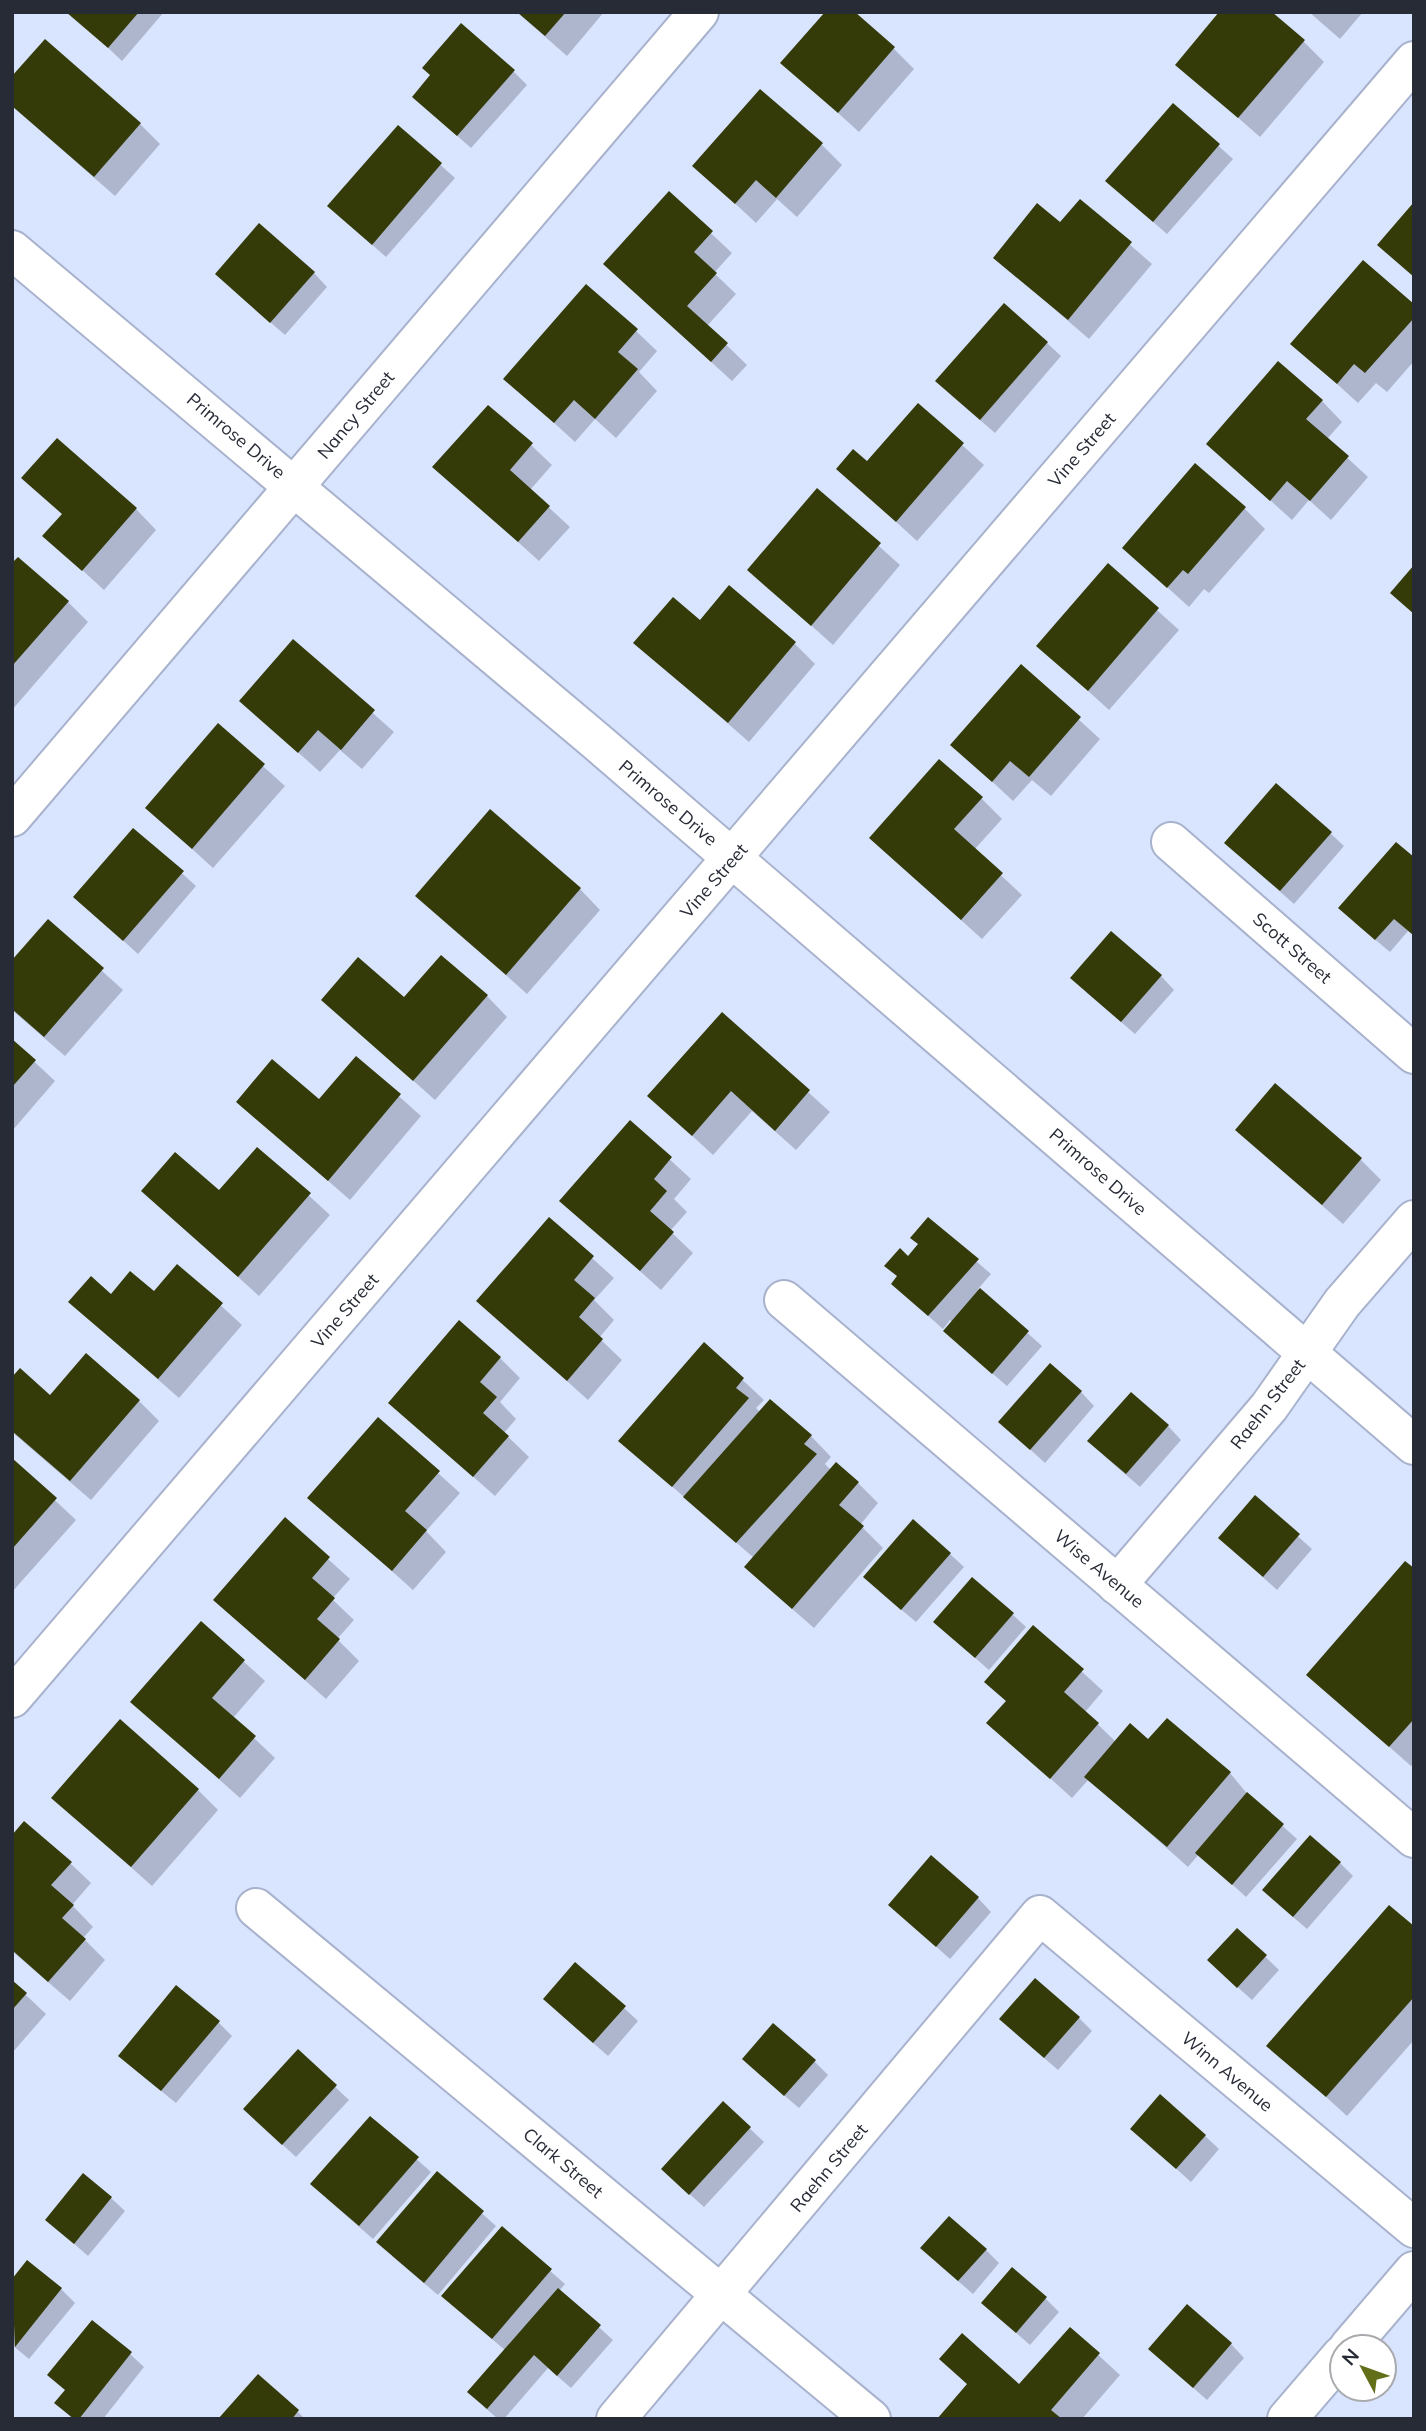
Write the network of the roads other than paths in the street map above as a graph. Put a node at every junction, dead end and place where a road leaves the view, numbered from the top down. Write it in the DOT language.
graph roads {
  1 [pos="699,12"];
  2 [pos="1414,61"];
  3 [pos="12,250"];
  4 [pos="296,486"];
  5 [pos="12,817"];
  6 [pos="1171,842"];
  7 [pos="733,858"];
  8 [pos="1414,1054"];
  9 [pos="1414,1220"];
  10 [pos="783,1300"];
  11 [pos="1307,1353"];
  12 [pos="1414,1445"];
  13 [pos="1116,1585"];
  14 [pos="12,1698"];
  15 [pos="1414,1838"];
  16 [pos="256,1908"];
  17 [pos="1040,1915"];
  18 [pos="1414,2228"];
  19 [pos="1414,2271"];
  20 [pos="722,2295"];
  21 [pos="1361,2333"];
  22 [pos="1328,2371"];
  23 [pos="617,2419"];
  24 [pos="871,2419"];
  25 [pos="1287,2419"];
  1 -- 4 [label="street, Nancy Street"];
  2 -- 7 [label="street, Vine Street"];
  3 -- 4 [label="street, Primrose Drive"];
  4 -- 5 [label="street, Nancy Street"];
  4 -- 7 [label="street, Primrose Drive"];
  6 -- 8 [label="street, Scott Street"];
  7 -- 11 [label="street, Primrose Drive"];
  7 -- 14 [label="street, Vine Street"];
  9 -- 11 [label="street, Raehn Street"];
  10 -- 13 [label="street, Wise Avenue"];
  11 -- 12 [label="street, Primrose Drive"];
  11 -- 13 [label="street, Raehn Street"];
  13 -- 15 [label="street, Wise Avenue"];
  16 -- 20 [label="street, Clark Street"];
  17 -- 18 [label="street, Winn Avenue"];
  17 -- 20 [label="street, Raehn Street"];
  19 -- 21 [label="street"];
  20 -- 23 [label="street, Raehn Street"];
  20 -- 24 [label="street, Clark Street"];
  22 -- 25 [label="street"];
}
